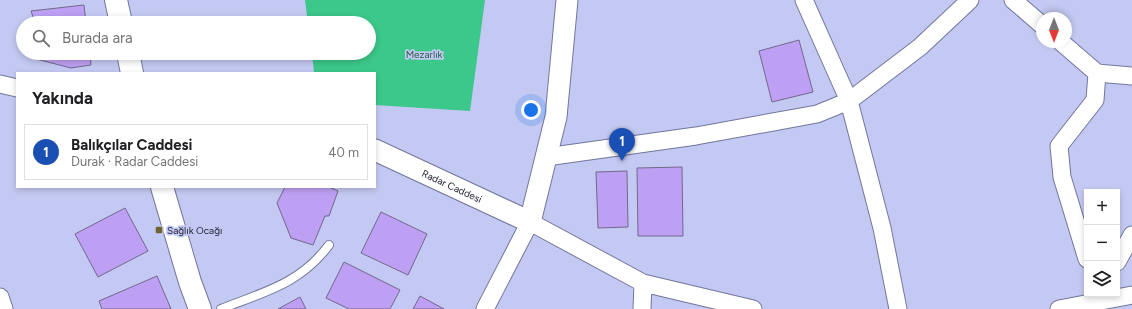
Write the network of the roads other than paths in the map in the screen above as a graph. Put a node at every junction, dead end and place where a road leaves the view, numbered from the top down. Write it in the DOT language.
graph roads {
  1 [pos="116,0"];
  2 [pos="567,0"];
  3 [pos="804,0"];
  4 [pos="970,0"];
  5 [pos="1013,0"];
  6 [pos="119,16"];
  7 [pos="1036,20"];
  8 [pos="1068,48"];
  9 [pos="129,60"];
  10 [pos="132,72"];
  11 [pos="1097,74"];
  12 [pos="1132,76"];
  13 [pos="0,84"];
  14 [pos="16,88"];
  15 [pos="849,101"];
  16 [pos="376,150"];
  17 [pos="546,157"];
  18 [pos="162,188"];
  19 [pos="530,222"];
  20 [pos="1132,235"];
  21 [pos="329,245"];
  22 [pos="1084,249"];
  23 [pos="1118,261"];
  24 [pos="643,283"];
  25 [pos="1132,295"];
  26 [pos="1120,296"];
  27 [pos="0,297"];
  28 [pos="1100,297"];
  29 [pos="4,309"];
  30 [pos="200,309"];
  31 [pos="222,309"];
  32 [pos="484,309"];
  33 [pos="642,309"];
  34 [pos="753,309"];
  35 [pos="898,309"];
  36 [pos="1059,309"];
  1 -- 6 [label="main road"];
  2 -- 17 [label="street"];
  3 -- 15 [label="street"];
  4 -- 15 [label="street"];
  5 -- 7 [label="street"];
  8 -- 11 [label="street"];
  9 -- 10 [label="main road"];
  11 -- 12 [label="street"];
  11 -- 22 [label="street"];
  13 -- 14 [label="street"];
  15 -- 17 [label="street"];
  15 -- 35 [label="street"];
  16 -- 19 [label="street, Radar Caddesi"];
  17 -- 19 [label="street"];
  18 -- 30 [label="main road"];
  19 -- 24 [label="street"];
  19 -- 32 [label="street"];
  20 -- 23 [label="street"];
  21 -- 31 [label="lane"];
  24 -- 33 [label="street"];
  24 -- 34 [label="street"];
  25 -- 26 [label="street"];
  27 -- 29 [label="street"];
  28 -- 36 [label="street"];
}
